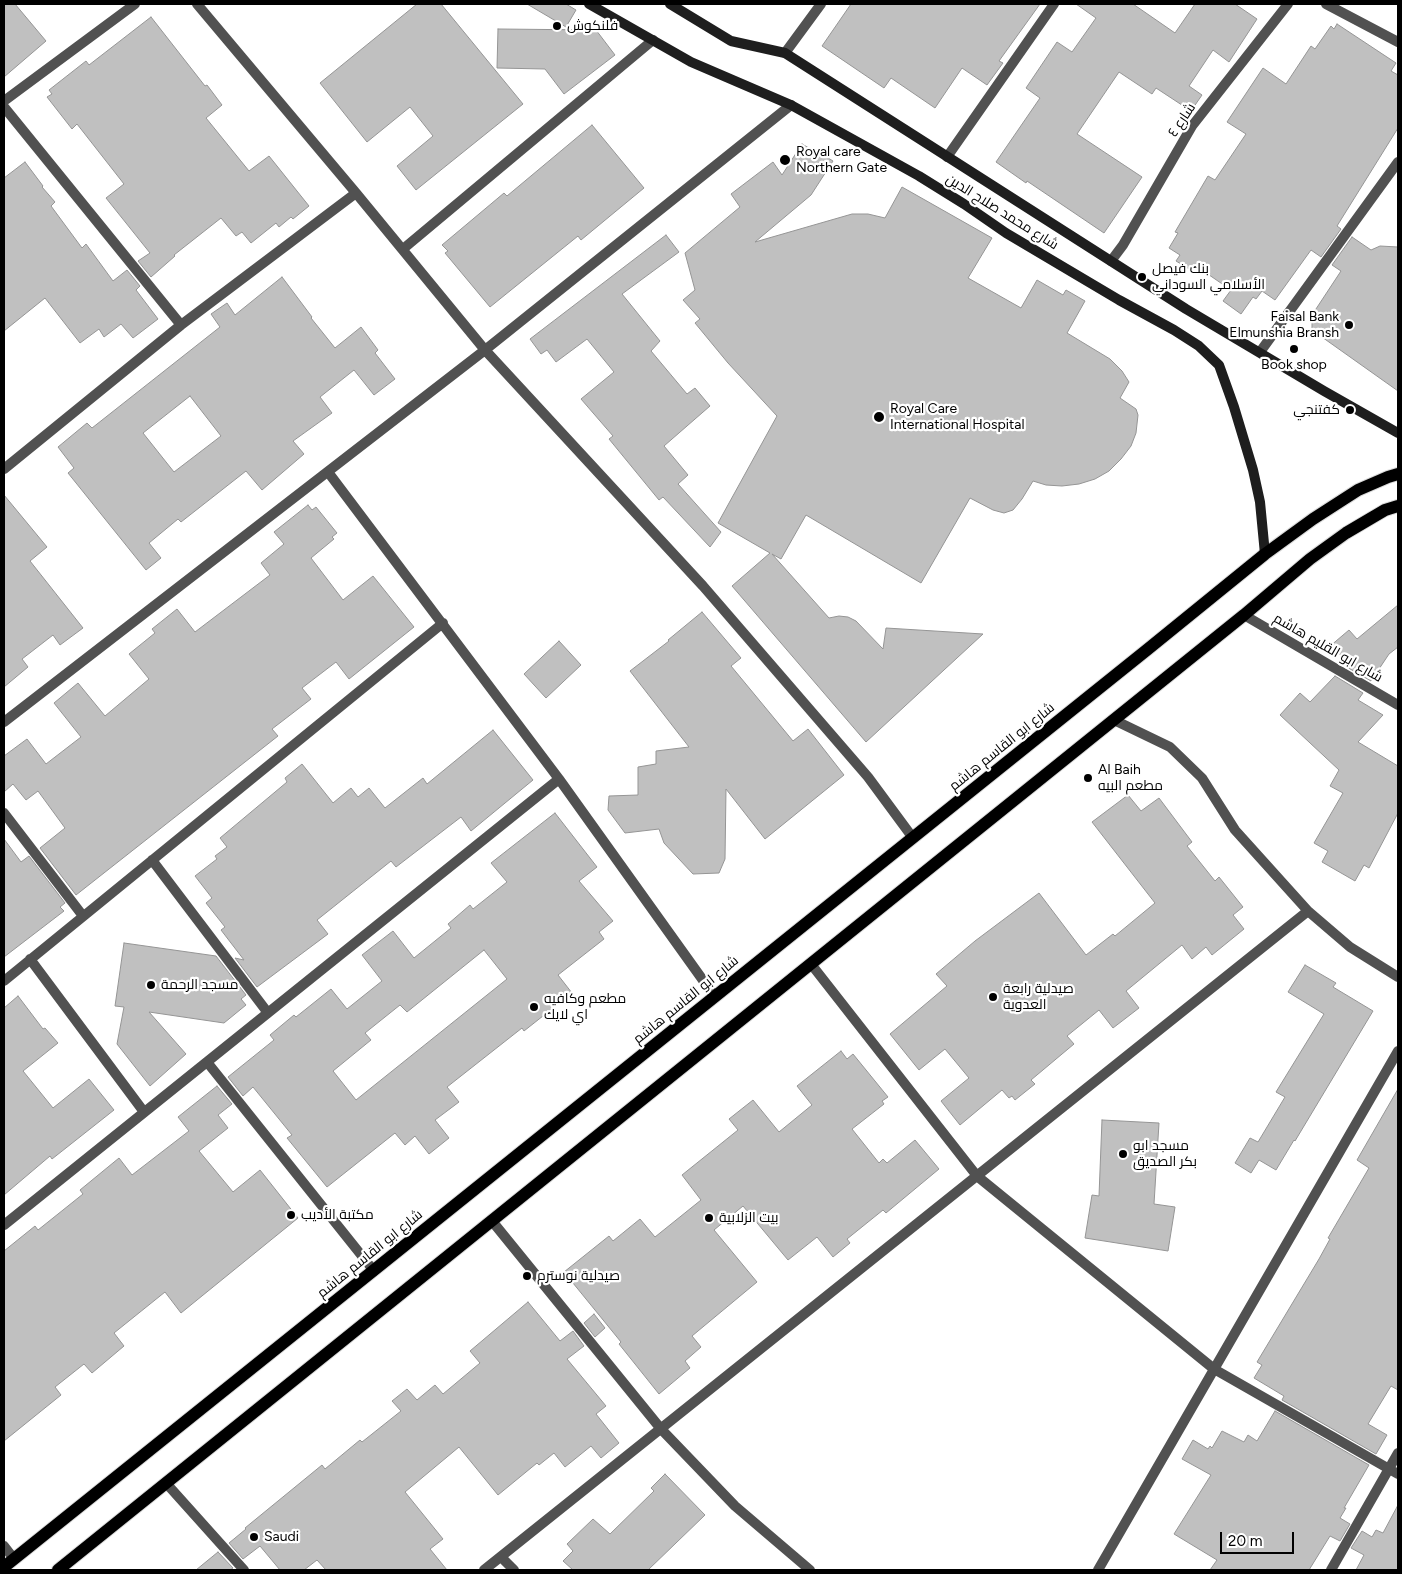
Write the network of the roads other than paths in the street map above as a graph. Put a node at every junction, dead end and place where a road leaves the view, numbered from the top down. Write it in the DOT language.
graph roads {
  1 [pos="136,4"];
  2 [pos="198,4"];
  3 [pos="589,4"];
  4 [pos="670,4"];
  5 [pos="821,4"];
  6 [pos="1054,4"];
  7 [pos="1288,4"];
  8 [pos="1326,4"];
  9 [pos="653,40"];
  10 [pos="1398,42"];
  11 [pos="785,53"];
  12 [pos="4,101"];
  13 [pos="791,105"];
  14 [pos="4,107"];
  15 [pos="947,157"];
  16 [pos="1398,162"];
  17 [pos="356,193"];
  18 [pos="403,250"];
  19 [pos="1111,261"];
  20 [pos="181,325"];
  21 [pos="485,350"];
  22 [pos="1260,352"];
  23 [pos="1398,433"];
  24 [pos="4,469"];
  25 [pos="328,472"];
  26 [pos="1398,474"];
  27 [pos="1398,506"];
  28 [pos="1265,554"];
  29 [pos="1244,615"];
  30 [pos="442,623"];
  31 [pos="1398,705"];
  32 [pos="1114,720"];
  33 [pos="4,722"];
  34 [pos="560,779"];
  35 [pos="4,813"];
  36 [pos="913,838"];
  37 [pos="152,860"];
  38 [pos="1308,910"];
  39 [pos="83,916"];
  40 [pos="30,959"];
  41 [pos="811,964"];
  42 [pos="1398,977"];
  43 [pos="4,981"];
  44 [pos="715,997"];
  45 [pos="268,1013"];
  46 [pos="1398,1052"];
  47 [pos="207,1062"];
  48 [pos="144,1112"];
  49 [pos="977,1176"];
  50 [pos="492,1221"];
  51 [pos="4,1225"];
  52 [pos="374,1271"];
  53 [pos="1214,1369"];
  54 [pos="661,1428"];
  55 [pos="1398,1453"];
  56 [pos="1394,1471"];
  57 [pos="166,1483"];
  58 [pos="4,1546"];
  59 [pos="501,1557"];
  60 [pos="9,1563"];
  61 [pos="58,1570"];
  62 [pos="244,1570"];
  63 [pos="484,1570"];
  64 [pos="514,1570"];
  65 [pos="810,1570"];
  66 [pos="1098,1570"];
  67 [pos="1331,1570"];
  1 -- 12 [label="street"];
  2 -- 17 [label="street"];
  3 -- 9 [label="main road, شارع محمد صلاح الدين"];
  4 -- 11 [label="main road, شارع محمد صلاح الدين"];
  5 -- 11 [label="street"];
  6 -- 15 [label="street"];
  7 -- 19 [label="street, شارع ٤"];
  8 -- 10 [label="street"];
  9 -- 13 [label="main road, شارع محمد صلاح الدين"];
  9 -- 18 [label="street"];
  11 -- 15 [label="main road, شارع محمد صلاح الدين"];
  13 -- 21 [label="street"];
  13 -- 28 [label="main road, شارع محمد صلاح الدين"];
  14 -- 20 [label="street"];
  15 -- 19 [label="main road, شارع محمد صلاح الدين"];
  16 -- 22 [label="street"];
  17 -- 18 [label="street"];
  17 -- 20 [label="street"];
  18 -- 21 [label="street"];
  19 -- 22 [label="main road, شارع محمد صلاح الدين"];
  20 -- 24 [label="street"];
  21 -- 25 [label="street"];
  21 -- 36 [label="street"];
  22 -- 23 [label="main road, شارع محمد صلاح الدين"];
  25 -- 30 [label="street"];
  25 -- 33 [label="street"];
  26 -- 28 [label="main road, شارع ابو القاسم هاشم"];
  27 -- 29 [label="main road"];
  28 -- 36 [label="main road, شارع ابو القاسم هاشم"];
  29 -- 31 [label="street, شارع ابو القليم هاشم"];
  29 -- 32 [label="main road"];
  30 -- 34 [label="street"];
  30 -- 37 [label="street"];
  32 -- 38 [label="street"];
  32 -- 41 [label="main road"];
  34 -- 44 [label="street"];
  34 -- 45 [label="street"];
  35 -- 39 [label="street"];
  36 -- 44 [label="main road, شارع ابو القاسم هاشم"];
  37 -- 39 [label="street"];
  37 -- 45 [label="street"];
  38 -- 42 [label="street"];
  38 -- 49 [label="street"];
  39 -- 40 [label="street"];
  40 -- 43 [label="street"];
  40 -- 48 [label="street"];
  41 -- 49 [label="street"];
  41 -- 50 [label="main road"];
  44 -- 52 [label="main road, شارع ابو القاسم هاشم"];
  45 -- 47 [label="street"];
  46 -- 53 [label="street"];
  47 -- 48 [label="street"];
  47 -- 52 [label="street"];
  48 -- 51 [label="street"];
  49 -- 53 [label="street"];
  49 -- 54 [label="street"];
  50 -- 54 [label="street"];
  50 -- 57 [label="main road"];
  52 -- 60 [label="main road, شارع ابو القاسم هاشم"];
  53 -- 56 [label="street"];
  53 -- 66 [label="street"];
  54 -- 59 [label="street"];
  54 -- 65 [label="street"];
  55 -- 56 [label="street"];
  56 -- 67 [label="street"];
  57 -- 61 [label="main road"];
  57 -- 62 [label="street"];
  58 -- 60 [label="street"];
  59 -- 63 [label="street"];
  59 -- 64 [label="street"];
}
